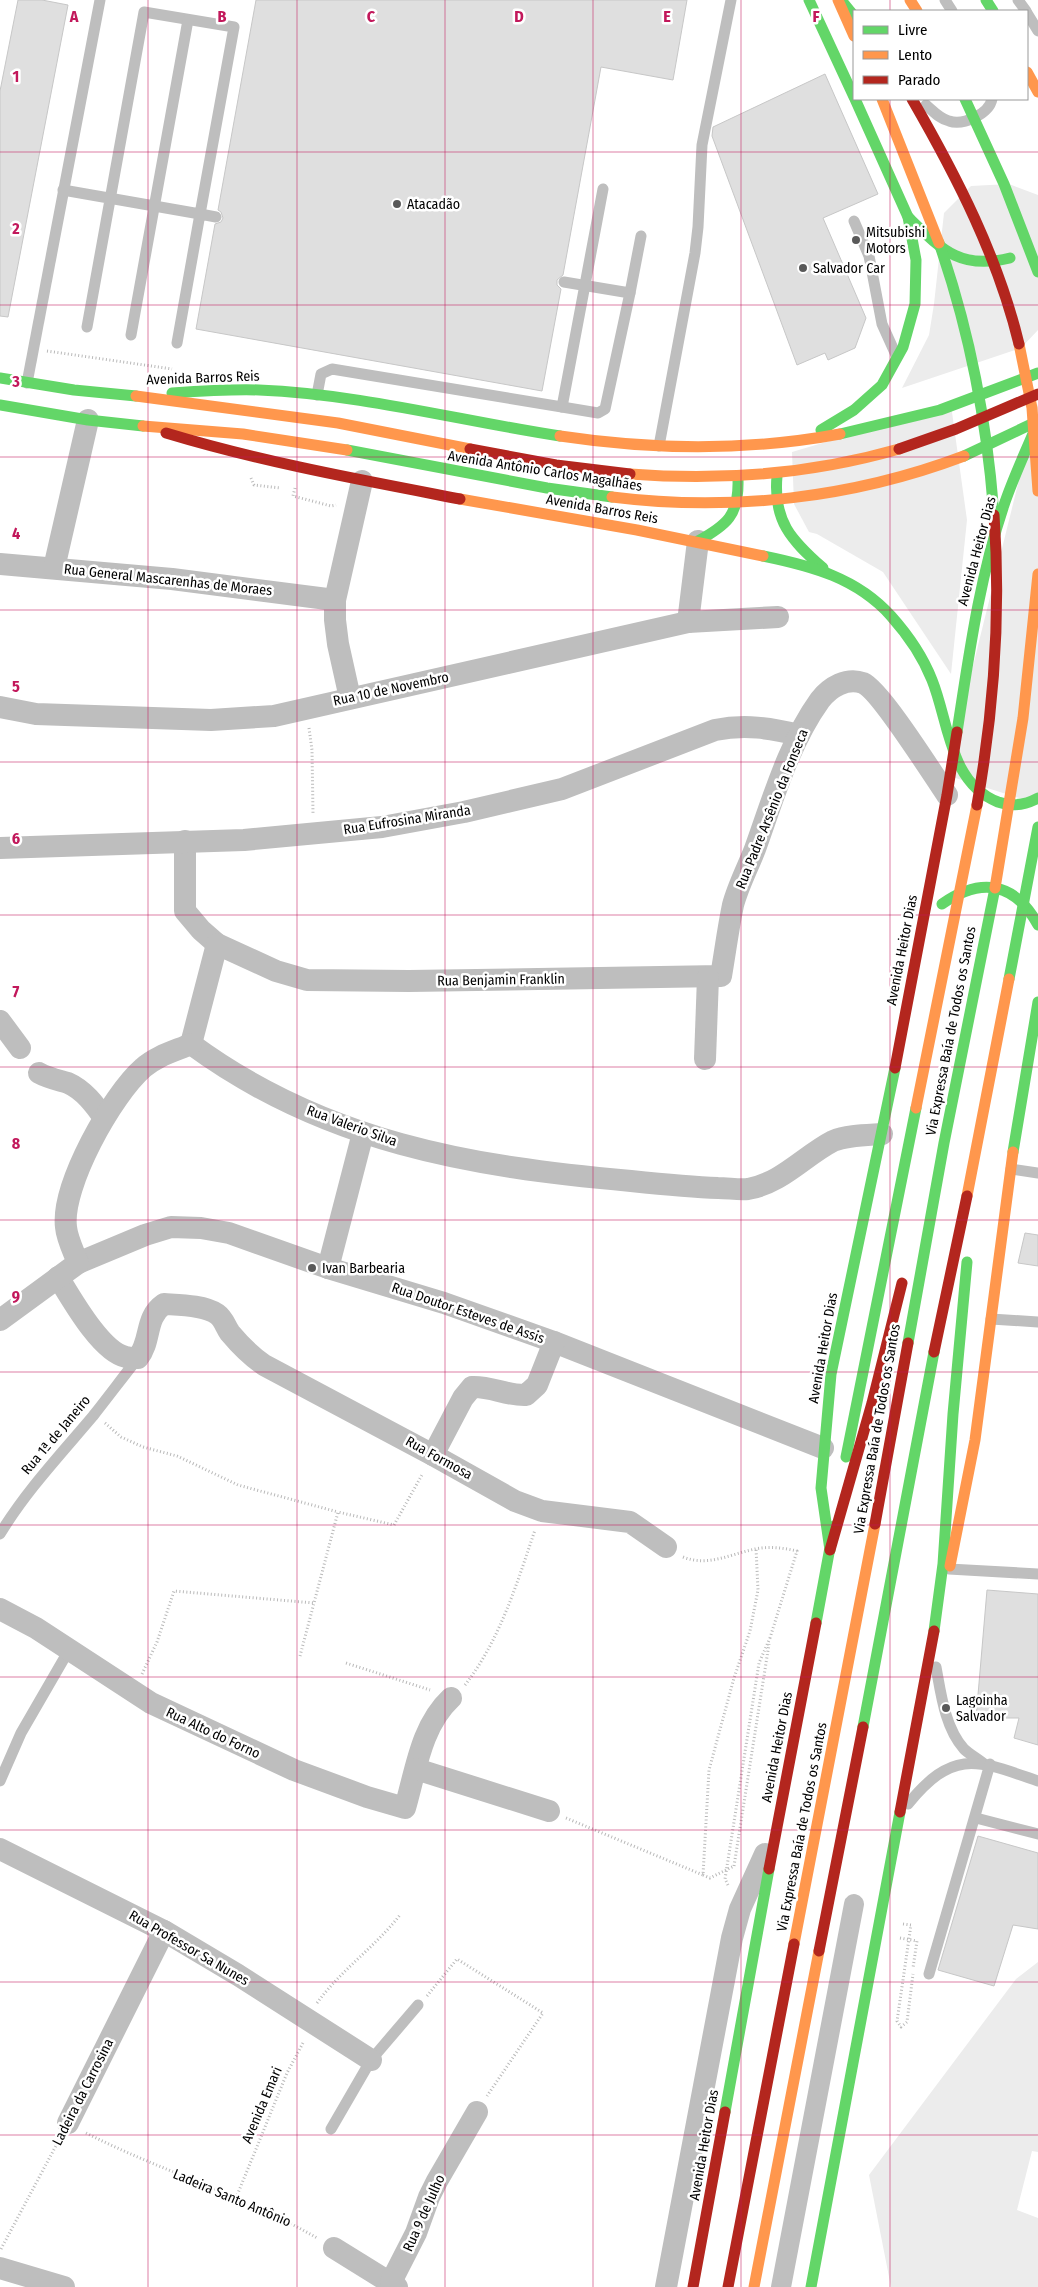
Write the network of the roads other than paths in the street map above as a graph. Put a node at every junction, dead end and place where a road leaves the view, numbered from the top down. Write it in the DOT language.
graph roads {
  1 [pos="100,0"];
  2 [pos="732,0"];
  3 [pos="809,0"];
  4 [pos="827,0"];
  5 [pos="839,0"];
  6 [pos="853,15"];
  7 [pos="1028,15"];
  8 [pos="188,20"];
  9 [pos="853,30"];
  10 [pos="1038,31"];
  11 [pos="853,34"];
  12 [pos="1028,74"];
  13 [pos="1037,90"];
  14 [pos="853,94"];
  15 [pos="856,100"];
  16 [pos="882,100"];
  17 [pos="913,100"];
  18 [pos="920,100"];
  19 [pos="964,100"];
  20 [pos="992,100"];
  21 [pos="603,189"];
  22 [pos="63,190"];
  23 [pos="111,198"];
  24 [pos="155,206"];
  25 [pos="200,214"];
  26 [pos="216,217"];
  27 [pos="908,217"];
  28 [pos="854,221"];
  29 [pos="640,236"];
  30 [pos="1038,239"];
  31 [pos="1038,272"];
  32 [pos="564,282"];
  33 [pos="586,286"];
  34 [pos="630,293"];
  35 [pos="87,327"];
  36 [pos="131,335"];
  37 [pos="177,343"];
  38 [pos="898,359"];
  39 [pos="1038,373"];
  40 [pos="0,378"];
  41 [pos="27,383"];
  42 [pos="1038,394"];
  43 [pos="317,395"];
  44 [pos="136,396"];
  45 [pos="0,405"];
  46 [pos="562,408"];
  47 [pos="280,414"];
  48 [pos="88,420"];
  49 [pos="1038,422"];
  50 [pos="143,426"];
  51 [pos="277,438"];
  52 [pos="804,439"];
  53 [pos="659,446"];
  54 [pos="715,448"];
  55 [pos="362,481"];
  56 [pos="1038,491"];
  57 [pos="698,542"];
  58 [pos="0,564"];
  59 [pos="54,568"];
  60 [pos="824,569"];
  61 [pos="1038,574"];
  62 [pos="335,600"];
  63 [pos="778,617"];
  64 [pos="688,622"];
  65 [pos="350,698"];
  66 [pos="0,708"];
  67 [pos="799,735"];
  68 [pos="954,754"];
  69 [pos="947,795"];
  70 [pos="1038,798"];
  71 [pos="1038,827"];
  72 [pos="185,841"];
  73 [pos="0,848"];
  74 [pos="1038,925"];
  75 [pos="922,926"];
  76 [pos="218,944"];
  77 [pos="708,977"];
  78 [pos="1038,1002"];
  79 [pos="0,1021"];
  80 [pos="1037,1021"];
  81 [pos="190,1044"];
  82 [pos="20,1048"];
  83 [pos="705,1059"];
  84 [pos="38,1073"];
  85 [pos="104,1118"];
  86 [pos="363,1133"];
  87 [pos="882,1134"];
  88 [pos="945,1140"];
  89 [pos="978,1146"];
  90 [pos="1011,1169"];
  91 [pos="1038,1173"];
  92 [pos="914,1243"];
  93 [pos="78,1263"];
  94 [pos="328,1268"];
  95 [pos="906,1271"];
  96 [pos="58,1277"];
  97 [pos="991,1319"];
  98 [pos="0,1320"];
  99 [pos="1038,1322"];
  100 [pos="554,1342"];
  101 [pos="138,1358"];
  102 [pos="822,1448"];
  103 [pos="433,1454"];
  104 [pos="0,1534"];
  105 [pos="666,1547"];
  106 [pos="830,1550"];
  107 [pos="949,1569"];
  108 [pos="1038,1574"];
  109 [pos="0,1609"];
  110 [pos="934,1631"];
  111 [pos="932,1643"];
  112 [pos="69,1650"];
  113 [pos="451,1698"];
  114 [pos="987,1764"];
  115 [pos="416,1769"];
  116 [pos="1038,1780"];
  117 [pos="0,1781"];
  118 [pos="549,1811"];
  119 [pos="900,1813"];
  120 [pos="976,1818"];
  121 [pos="776,1830"];
  122 [pos="1038,1834"];
  123 [pos="0,1849"];
  124 [pos="164,1932"];
  125 [pos="930,1974"];
  126 [pos="418,2005"];
  127 [pos="372,2060"];
  128 [pos="477,2112"];
  129 [pos="68,2123"];
  130 [pos="331,2129"];
  131 [pos="334,2248"];
  132 [pos="0,2268"];
  133 [pos="394,2285"];
  134 [pos="64,2287"];
  135 [pos="666,2287"];
  136 [pos="693,2287"];
  137 [pos="728,2287"];
  138 [pos="754,2287"];
  139 [pos="811,2287"];
  1 -- 22 [label="lane"];
  2 -- 53 [label="lane"];
  3 -- 14 [label="main road"];
  4 -- 9 [label="lane"];
  5 -- 6 [label="main road"];
  5 -- 11 [label="main road"];
  7 -- 10 [label="lane"];
  8 -- 23 [label="lane"];
  8 -- 24 [label="lane"];
  8 -- 25 [label="lane"];
  12 -- 13 [label="main road"];
  15 -- 27 [label="main road"];
  16 -- 106 [label="main road"];
  17 -- 56 [label="main road"];
  18 -- 20 [label="lane"];
  19 -- 31 [label="main road"];
  21 -- 33 [label="lane"];
  22 -- 23 [label="lane"];
  22 -- 41 [label="lane"];
  23 -- 24 [label="lane"];
  23 -- 35 [label="lane"];
  24 -- 25 [label="lane"];
  24 -- 36 [label="lane"];
  25 -- 26 [label="lane"];
  25 -- 37 [label="lane"];
  27 -- 30 [label="main road"];
  27 -- 38 [label="main road"];
  28 -- 38 [label="lane"];
  29 -- 34 [label="lane"];
  32 -- 33 [label="lane"];
  33 -- 34 [label="lane"];
  33 -- 46 [label="lane"];
  34 -- 46 [label="lane"];
  38 -- 52 [label="main road"];
  39 -- 52 [label="main road, Avenida Barros Reis"];
  40 -- 41 [label="main road, Avenida Barros Reis"];
  41 -- 44 [label="main road, Avenida Barros Reis"];
  42 -- 47 [label="main road, Avenida Antônio Carlos Magalhães"];
  43 -- 44 [label="main road, Avenida Barros Reis"];
  43 -- 46 [label="lane"];
  43 -- 53 [label="main road, Avenida Barros Reis"];
  44 -- 47 [label="main road, Avenida Barros Reis"];
  45 -- 48 [label="main road, Avenida Barros Reis"];
  48 -- 50 [label="main road, Avenida Barros Reis"];
  48 -- 59 [label="street"];
  49 -- 51 [label="main road, Avenida Antônio Carlos Magalhães"];
  49 -- 68 [label="main road, Avenida Heitor Dias"];
  50 -- 51 [label="main road, Avenida Barros Reis"];
  50 -- 55 [label="main road, Avenida Barros Reis"];
  52 -- 54 [label="main road, Avenida Barros Reis"];
  52 -- 60 [label="main road"];
  53 -- 54 [label="main road, Avenida Barros Reis"];
  54 -- 57 [label="main road"];
  55 -- 57 [label="main road, Avenida Barros Reis"];
  55 -- 62 [label="street"];
  57 -- 60 [label="main road, Avenida Barros Reis"];
  57 -- 64 [label="street"];
  58 -- 59 [label="street, Rua General Mascarenhas de Moraes"];
  59 -- 62 [label="street, Rua General Mascarenhas de Moraes"];
  60 -- 68 [label="main road, Avenida Barros Reis"];
  61 -- 88 [label="main road, Via Expressa Baía de Todos os Santos"];
  62 -- 65 [label="street"];
  63 -- 64 [label="street, Rua 10 de Novembro"];
  64 -- 65 [label="street, Rua 10 de Novembro"];
  65 -- 66 [label="street, Rua 10 de Novembro"];
  67 -- 69 [label="street, Rua Padre Arsênio da Fonseca"];
  67 -- 72 [label="street, Rua Eufrosina Miranda"];
  67 -- 77 [label="street, Rua Padre Arsênio da Fonseca"];
  68 -- 69 [label="main road, Avenida Heitor Dias"];
  68 -- 70 [label="main road"];
  69 -- 75 [label="main road, Avenida Heitor Dias"];
  71 -- 89 [label="main road"];
  72 -- 73 [label="street, Rua Eufrosina Miranda"];
  72 -- 76 [label="street, Rua Benjamin Franklin"];
  74 -- 75 [label="main road"];
  75 -- 87 [label="main road, Avenida Heitor Dias"];
  76 -- 77 [label="street, Rua Benjamin Franklin"];
  76 -- 81 [label="street"];
  77 -- 83 [label="street"];
  78 -- 80 [label="main road"];
  79 -- 82 [label="street"];
  80 -- 90 [label="main road"];
  81 -- 85 [label="street"];
  81 -- 86 [label="street, Rua Valerio Silva"];
  84 -- 85 [label="street"];
  85 -- 93 [label="street"];
  86 -- 87 [label="street, Rua Valerio Silva"];
  86 -- 94 [label="street"];
  87 -- 102 [label="main road, Avenida Heitor Dias"];
  88 -- 92 [label="main road"];
  88 -- 137 [label="main road, Via Expressa Baía de Todos os Santos"];
  89 -- 110 [label="main road"];
  89 -- 138 [label="main road"];
  90 -- 91 [label="lane"];
  90 -- 97 [label="main road"];
  93 -- 94 [label="street, Rua Doutor Esteves de Assis"];
  93 -- 96 [label="street"];
  94 -- 100 [label="street, Rua Doutor Esteves de Assis"];
  95 -- 106 [label="main road"];
  96 -- 98 [label="street"];
  96 -- 101 [label="street"];
  97 -- 99 [label="lane"];
  97 -- 107 [label="main road"];
  100 -- 102 [label="street, Rua Doutor Esteves de Assis"];
  100 -- 103 [label="street"];
  101 -- 103 [label="street, Rua Formosa"];
  101 -- 104 [label="lane, Rua 1ª de Janeiro"];
  102 -- 106 [label="main road, Avenida Heitor Dias"];
  103 -- 105 [label="street, Rua Formosa"];
  106 -- 121 [label="main road, Avenida Heitor Dias"];
  107 -- 108 [label="lane"];
  107 -- 110 [label="main road"];
  109 -- 112 [label="street, Rua Alto do Forno"];
  110 -- 111 [label="main road"];
  111 -- 114 [label="lane"];
  111 -- 119 [label="main road"];
  112 -- 115 [label="street, Rua Alto do Forno"];
  112 -- 117 [label="lane"];
  113 -- 115 [label="street, Rua Alto do Forno"];
  114 -- 116 [label="lane"];
  114 -- 119 [label="lane"];
  114 -- 120 [label="lane"];
  115 -- 118 [label="street"];
  119 -- 139 [label="main road"];
  120 -- 122 [label="lane"];
  120 -- 125 [label="lane"];
  121 -- 135 [label="street"];
  121 -- 136 [label="main road, Avenida Heitor Dias"];
  123 -- 124 [label="street, Rua Professor Sa Nunes"];
  124 -- 127 [label="street, Rua Professor Sa Nunes"];
  124 -- 129 [label="street, Ladeira da Carrosina"];
  126 -- 127 [label="lane"];
  127 -- 130 [label="lane"];
  128 -- 133 [label="street, Rua 9 de Julho"];
  131 -- 133 [label="street"];
  132 -- 134 [label="street"];
}
